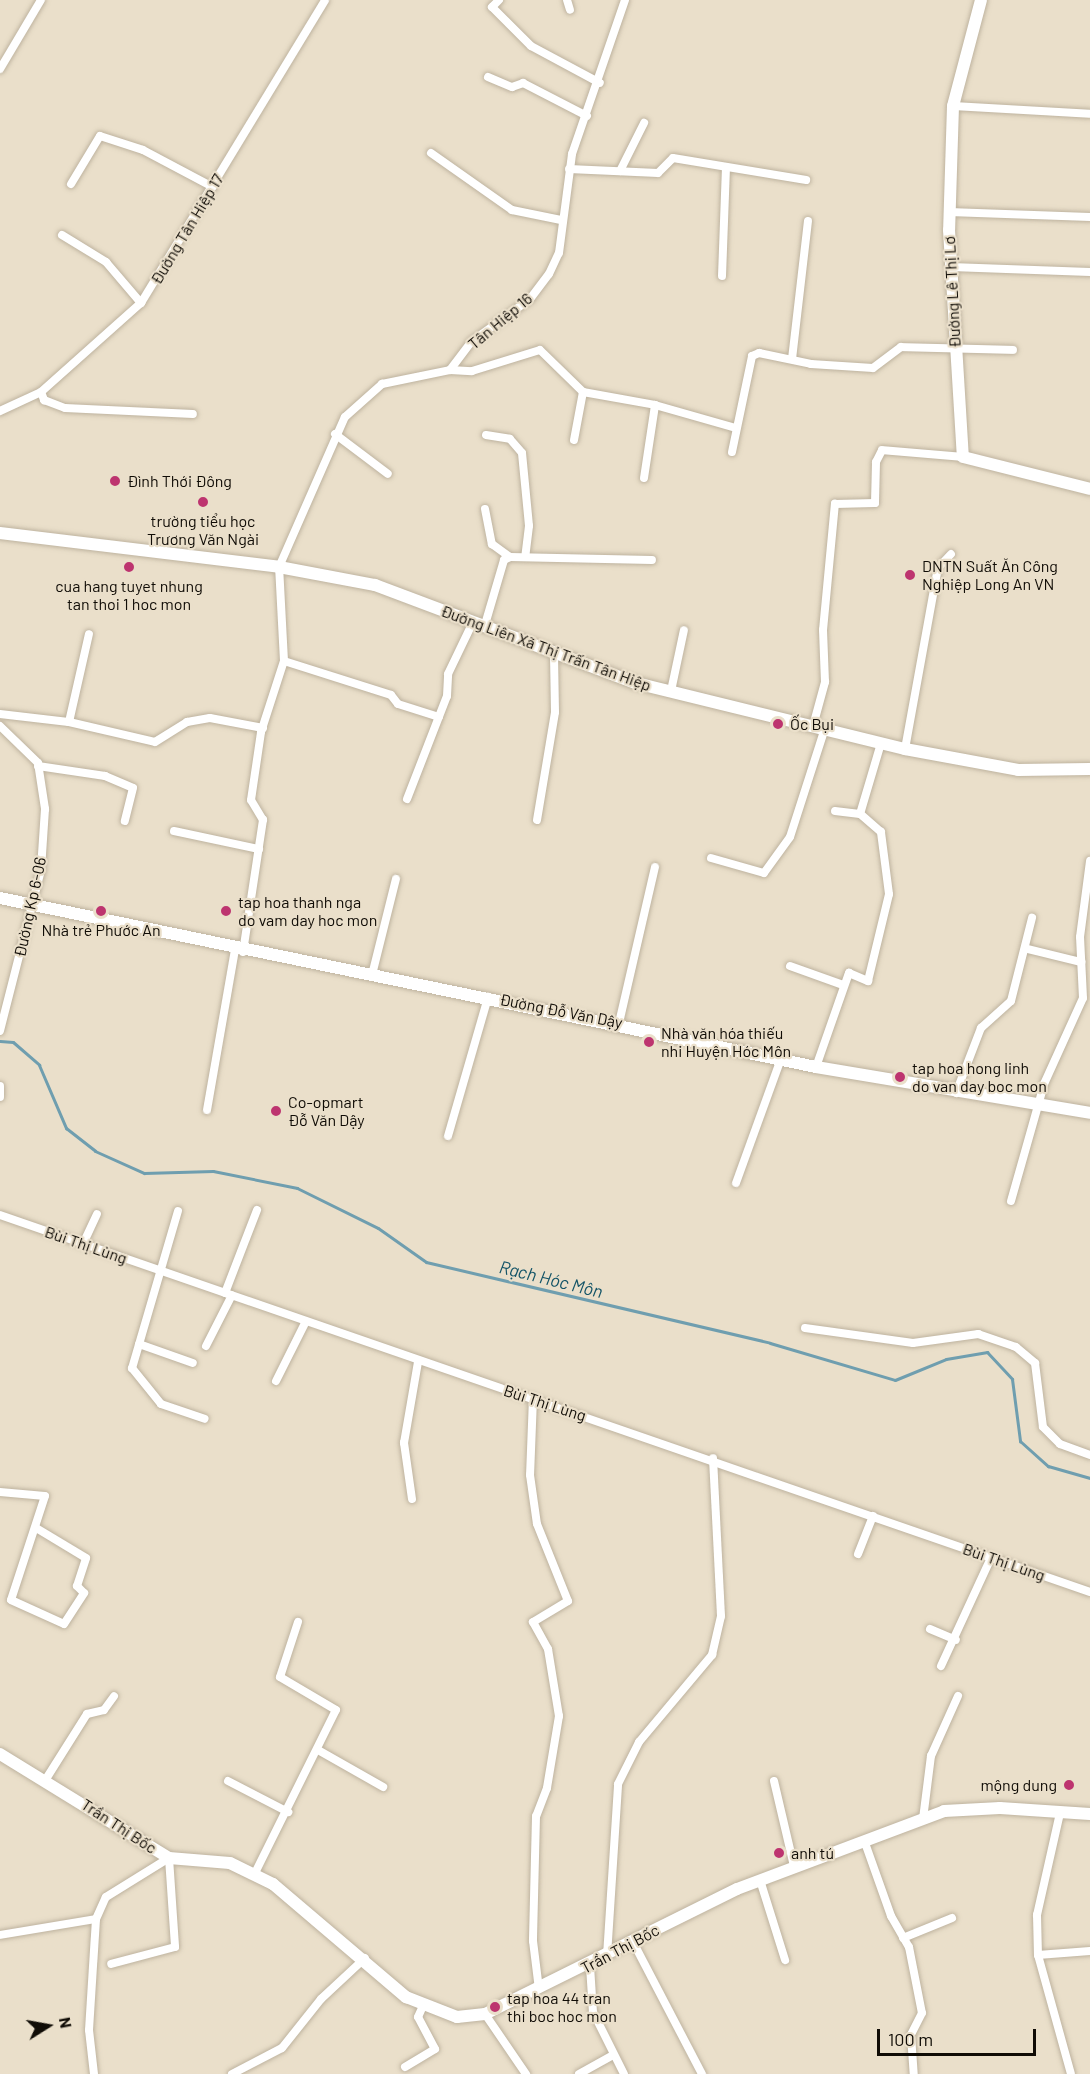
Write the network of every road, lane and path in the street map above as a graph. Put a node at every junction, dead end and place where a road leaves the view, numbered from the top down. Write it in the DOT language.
graph roads {
  1 [pos="41,0"];
  2 [pos="325,0"];
  3 [pos="499,0"];
  4 [pos="567,0"];
  5 [pos="625,0"];
  6 [pos="981,0"];
  7 [pos="570,10"];
  8 [pos="0,69"];
  9 [pos="488,77"];
  10 [pos="600,83"];
  11 [pos="953,106"];
  12 [pos="1090,114"];
  13 [pos="587,116"];
  14 [pos="644,123"];
  15 [pos="431,153"];
  16 [pos="726,167"];
  17 [pos="568,169"];
  18 [pos="620,171"];
  19 [pos="806,180"];
  20 [pos="71,184"];
  21 [pos="213,187"];
  22 [pos="949,212"];
  23 [pos="1090,217"];
  24 [pos="561,220"];
  25 [pos="808,221"];
  26 [pos="62,235"];
  27 [pos="951,267"];
  28 [pos="1090,272"];
  29 [pos="722,276"];
  30 [pos="141,303"];
  31 [pos="1013,350"];
  32 [pos="956,351"];
  33 [pos="792,359"];
  34 [pos="450,370"];
  35 [pos="41,392"];
  36 [pos="584,392"];
  37 [pos="655,405"];
  38 [pos="0,411"];
  39 [pos="193,414"];
  40 [pos="736,428"];
  41 [pos="335,434"];
  42 [pos="486,435"];
  43 [pos="574,440"];
  44 [pos="732,452"];
  45 [pos="963,457"];
  46 [pos="388,474"];
  47 [pos="644,478"];
  48 [pos="1090,489"];
  49 [pos="485,509"];
  50 [pos="0,533"];
  51 [pos="951,554"];
  52 [pos="510,557"];
  53 [pos="525,557"];
  54 [pos="652,560"];
  55 [pos="279,567"];
  56 [pos="478,626"];
  57 [pos="684,630"];
  58 [pos="88,634"];
  59 [pos="554,653"];
  60 [pos="284,661"];
  61 [pos="671,691"];
  62 [pos="0,714"];
  63 [pos="439,717"];
  64 [pos="69,722"];
  65 [pos="0,726"];
  66 [pos="819,727"];
  67 [pos="263,728"];
  68 [pos="881,743"];
  69 [pos="905,749"];
  70 [pos="38,766"];
  71 [pos="1090,769"];
  72 [pos="407,799"];
  73 [pos="835,811"];
  74 [pos="860,814"];
  75 [pos="125,820"];
  76 [pos="537,820"];
  77 [pos="174,831"];
  78 [pos="259,849"];
  79 [pos="711,858"];
  80 [pos="1090,861"];
  81 [pos="655,867"];
  82 [pos="1090,874"];
  83 [pos="396,879"];
  84 [pos="0,898"];
  85 [pos="33,905"];
  86 [pos="1032,918"];
  87 [pos="1028,949"];
  88 [pos="239,951"];
  89 [pos="1081,962"];
  90 [pos="790,966"];
  91 [pos="372,975"];
  92 [pos="843,985"];
  93 [pos="488,997"];
  94 [pos="619,1023"];
  95 [pos="0,1031"];
  96 [pos="781,1059"];
  97 [pos="816,1067"];
  98 [pos="0,1086"];
  99 [pos="956,1093"];
  100 [pos="0,1097"];
  101 [pos="1040,1107"];
  102 [pos="207,1110"];
  103 [pos="1090,1113"];
  104 [pos="448,1136"];
  105 [pos="736,1183"];
  106 [pos="1011,1201"];
  107 [pos="257,1210"];
  108 [pos="178,1211"];
  109 [pos="97,1214"];
  110 [pos="0,1215"];
  111 [pos="83,1244"];
  112 [pos="162,1270"];
  113 [pos="229,1294"];
  114 [pos="305,1323"];
  115 [pos="805,1329"];
  116 [pos="139,1344"];
  117 [pos="206,1346"];
  118 [pos="418,1362"];
  119 [pos="193,1363"];
  120 [pos="276,1381"];
  121 [pos="533,1398"];
  122 [pos="206,1419"];
  123 [pos="1090,1455"];
  124 [pos="713,1458"];
  125 [pos="0,1492"];
  126 [pos="412,1499"];
  127 [pos="873,1516"];
  128 [pos="38,1529"];
  129 [pos="858,1554"];
  130 [pos="991,1558"];
  131 [pos="1090,1592"];
  132 [pos="298,1622"];
  133 [pos="930,1629"];
  134 [pos="956,1640"];
  135 [pos="942,1666"];
  136 [pos="114,1696"];
  137 [pos="958,1696"];
  138 [pos="318,1750"];
  139 [pos="0,1754"];
  140 [pos="46,1779"];
  141 [pos="228,1780"];
  142 [pos="774,1781"];
  143 [pos="383,1787"];
  144 [pos="288,1812"];
  145 [pos="1060,1813"];
  146 [pos="1090,1814"];
  147 [pos="923,1819"];
  148 [pos="864,1839"];
  149 [pos="170,1858"];
  150 [pos="794,1866"];
  151 [pos="254,1875"];
  152 [pos="760,1880"];
  153 [pos="952,1918"];
  154 [pos="96,1919"];
  155 [pos="0,1935"];
  156 [pos="903,1938"];
  157 [pos="633,1942"];
  158 [pos="1090,1951"];
  159 [pos="1038,1954"];
  160 [pos="607,1956"];
  161 [pos="365,1959"];
  162 [pos="784,1960"];
  163 [pos="111,1964"];
  164 [pos="590,1966"];
  165 [pos="539,1989"];
  166 [pos="423,2006"];
  167 [pos="485,2014"];
  168 [pos="611,2055"];
  169 [pos="405,2067"];
  170 [pos="94,2074"];
  171 [pos="232,2074"];
  172 [pos="526,2074"];
  173 [pos="579,2074"];
  174 [pos="624,2074"];
  175 [pos="702,2074"];
  176 [pos="914,2074"];
  177 [pos="1071,2074"];
  1 -- 8 [label="street"];
  2 -- 21 [label="street, Đường Tân Hiệp 17"];
  3 -- 10 [label="street"];
  4 -- 7 [label="street"];
  5 -- 10 [label="street, Tân Hiệp 16"];
  6 -- 11 [label="street, Đường Lê Thị Lơ"];
  9 -- 13 [label="street"];
  10 -- 13 [label="street, Tân Hiệp 16"];
  11 -- 12 [label="street"];
  11 -- 22 [label="street, Đường Lê Thị Lơ"];
  13 -- 17 [label="street, Tân Hiệp 16"];
  14 -- 18 [label="street"];
  15 -- 24 [label="street"];
  16 -- 18 [label="street"];
  16 -- 19 [label="street"];
  16 -- 29 [label="street"];
  17 -- 18 [label="street"];
  17 -- 24 [label="street, Tân Hiệp 16"];
  20 -- 21 [label="street"];
  21 -- 30 [label="street, Đường Tân Hiệp 17"];
  22 -- 23 [label="street"];
  22 -- 27 [label="street, Đường Lê Thị Lơ"];
  24 -- 34 [label="street, Tân Hiệp 16"];
  25 -- 33 [label="street"];
  26 -- 30 [label="street"];
  27 -- 28 [label="street"];
  27 -- 32 [label="street, Đường Lê Thị Lơ"];
  30 -- 35 [label="street, Đường Tân Hiệp 17"];
  31 -- 32 [label="street"];
  32 -- 33 [label="street"];
  32 -- 45 [label="street, Đường Lê Thị Lơ"];
  33 -- 40 [label="street"];
  34 -- 36 [label="street"];
  34 -- 41 [label="street"];
  35 -- 38 [label="street, Đường Tân Hiệp 17"];
  35 -- 39 [label="street"];
  36 -- 37 [label="street"];
  36 -- 43 [label="street"];
  37 -- 40 [label="street"];
  37 -- 47 [label="street"];
  40 -- 44 [label="street"];
  41 -- 46 [label="street"];
  41 -- 55 [label="street"];
  42 -- 53 [label="street"];
  45 -- 48 [label="street"];
  45 -- 66 [label="street"];
  49 -- 52 [label="street"];
  50 -- 55 [label="street, Đường Liên Xã Thị Trấn Tân Hiệp"];
  51 -- 69 [label="street"];
  52 -- 53 [label="street"];
  52 -- 56 [label="street"];
  53 -- 54 [label="street"];
  55 -- 56 [label="street, Đường Liên Xã Thị Trấn Tân Hiệp"];
  55 -- 60 [label="street"];
  56 -- 59 [label="street, Đường Liên Xã Thị Trấn Tân Hiệp"];
  56 -- 63 [label="street"];
  57 -- 61 [label="street"];
  58 -- 64 [label="street"];
  59 -- 61 [label="street, Đường Liên Xã Thị Trấn Tân Hiệp"];
  59 -- 76 [label="street"];
  60 -- 63 [label="street"];
  60 -- 67 [label="street"];
  61 -- 66 [label="street, Đường Liên Xã Thị Trấn Tân Hiệp"];
  62 -- 64 [label="street"];
  63 -- 72 [label="street"];
  64 -- 67 [label="street"];
  65 -- 70 [label="street"];
  66 -- 68 [label="street, Đường Liên Xã Thị Trấn Tân Hiệp"];
  66 -- 79 [label="street"];
  67 -- 78 [label="street"];
  68 -- 69 [label="street, Đường Liên Xã Thị Trấn Tân Hiệp"];
  68 -- 74 [label="street"];
  69 -- 71 [label="street, Đường Liên Xã Thị Trấn Tân Hiệp"];
  70 -- 75 [label="street"];
  70 -- 85 [label="street, Đường Kp 6-06"];
  73 -- 74 [label="street"];
  74 -- 92 [label="street"];
  77 -- 78 [label="street"];
  78 -- 88 [label="street"];
  80 -- 82 [label="street"];
  81 -- 94 [label="street"];
  82 -- 89 [label="street"];
  83 -- 91 [label="street"];
  84 -- 85 [label="street, Đường Đỗ Văn Dậy"];
  85 -- 88 [label="street, Đường Đỗ Văn Dậy"];
  85 -- 95 [label="street, Đường Kp 6-06"];
  86 -- 87 [label="street"];
  87 -- 89 [label="street"];
  87 -- 99 [label="street"];
  88 -- 91 [label="street, Đường Đỗ Văn Dậy"];
  88 -- 102 [label="street"];
  89 -- 101 [label="street"];
  90 -- 92 [label="street"];
  91 -- 93 [label="street, Đường Đỗ Văn Dậy"];
  92 -- 97 [label="street"];
  93 -- 94 [label="street, Đường Đỗ Văn Dậy"];
  93 -- 104 [label="street"];
  94 -- 96 [label="street, Đường Đỗ Văn Dậy"];
  96 -- 97 [label="street, Đường Đỗ Văn Dậy"];
  96 -- 105 [label="street"];
  97 -- 99 [label="street, Đường Đỗ Văn Dậy"];
  98 -- 100 [label="street"];
  99 -- 101 [label="street, Đường Đỗ Văn Dậy"];
  101 -- 103 [label="street, Đường Đỗ Văn Dậy"];
  101 -- 106 [label="street"];
  107 -- 113 [label="street"];
  108 -- 112 [label="street"];
  109 -- 111 [label="street"];
  110 -- 111 [label="street, Bùi Thị Lùng"];
  111 -- 112 [label="street, Bùi Thị Lùng"];
  112 -- 113 [label="street, Bùi Thị Lùng"];
  112 -- 116 [label="street"];
  113 -- 114 [label="street, Bùi Thị Lùng"];
  113 -- 117 [label="street"];
  114 -- 118 [label="street, Bùi Thị Lùng"];
  114 -- 120 [label="street"];
  115 -- 123 [label="street"];
  116 -- 119 [label="street"];
  116 -- 122 [label="street"];
  118 -- 121 [label="street, Bùi Thị Lùng"];
  118 -- 126 [label="street"];
  121 -- 124 [label="street, Bùi Thị Lùng"];
  121 -- 165 [label="street"];
  124 -- 127 [label="street, Bùi Thị Lùng"];
  124 -- 160 [label="street"];
  125 -- 128 [label="street"];
  127 -- 129 [label="street"];
  127 -- 130 [label="street, Bùi Thị Lùng"];
  128 -- 128 [label="street"];
  130 -- 131 [label="street, Bùi Thị Lùng"];
  130 -- 134 [label="street"];
  132 -- 138 [label="street"];
  133 -- 134 [label="street"];
  134 -- 135 [label="street"];
  136 -- 140 [label="street"];
  137 -- 147 [label="street"];
  138 -- 143 [label="street"];
  138 -- 144 [label="street"];
  139 -- 140 [label="street, Trần Thị Bốc"];
  140 -- 149 [label="street, Trần Thị Bốc"];
  141 -- 144 [label="street"];
  142 -- 150 [label="street"];
  144 -- 151 [label="street"];
  145 -- 146 [label="street, Trần Thị Bốc"];
  145 -- 147 [label="street, Trần Thị Bốc"];
  145 -- 159 [label="street"];
  147 -- 148 [label="street, Trần Thị Bốc"];
  148 -- 150 [label="street, Trần Thị Bốc"];
  148 -- 156 [label="street"];
  149 -- 151 [label="street, Trần Thị Bốc"];
  149 -- 154 [label="street"];
  149 -- 163 [label="street"];
  150 -- 152 [label="street, Trần Thị Bốc"];
  151 -- 161 [label="street, Trần Thị Bốc"];
  152 -- 157 [label="street, Trần Thị Bốc"];
  152 -- 162 [label="street"];
  153 -- 156 [label="street"];
  154 -- 155 [label="street"];
  154 -- 170 [label="street"];
  156 -- 176 [label="street"];
  157 -- 160 [label="street, Trần Thị Bốc"];
  157 -- 175 [label="street"];
  158 -- 159 [label="street"];
  159 -- 177 [label="street"];
  160 -- 164 [label="street, Trần Thị Bốc"];
  161 -- 166 [label="street, Trần Thị Bốc"];
  161 -- 171 [label="street"];
  164 -- 165 [label="street, Trần Thị Bốc"];
  164 -- 168 [label="street"];
  165 -- 167 [label="street, Trần Thị Bốc"];
  166 -- 167 [label="street, Trần Thị Bốc"];
  166 -- 169 [label="street"];
  167 -- 172 [label="street"];
  168 -- 173 [label="street"];
  168 -- 174 [label="street"];
}
